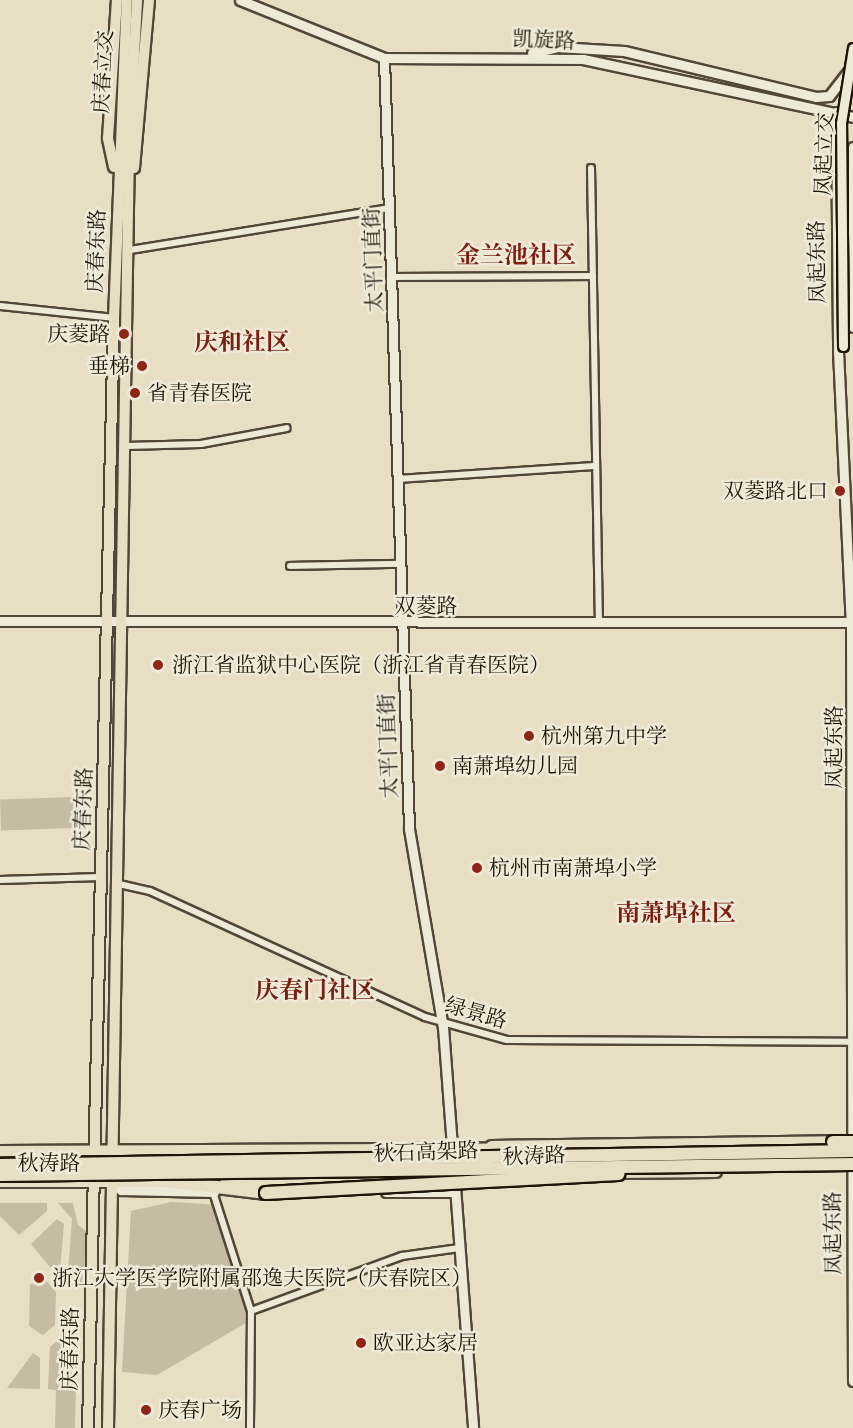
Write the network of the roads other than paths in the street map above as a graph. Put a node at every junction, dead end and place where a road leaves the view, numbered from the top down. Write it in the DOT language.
graph roads {
  1 [pos="117,0"];
  2 [pos="127,0"];
  3 [pos="137,0"];
  4 [pos="149,0"];
  5 [pos="240,0"];
  6 [pos="853,48"];
  7 [pos="520,56"];
  8 [pos="384,58"];
  9 [pos="848,72"];
  10 [pos="836,112"];
  11 [pos="853,117"];
  12 [pos="124,146"];
  13 [pos="853,147"];
  14 [pos="591,168"];
  15 [pos="118,192"];
  16 [pos="130,204"];
  17 [pos="389,208"];
  18 [pos="130,250"];
  19 [pos="592,276"];
  20 [pos="392,277"];
  21 [pos="0,306"];
  22 [pos="114,318"];
  23 [pos="853,327"];
  24 [pos="287,428"];
  25 [pos="846,441"];
  26 [pos="127,446"];
  27 [pos="595,466"];
  28 [pos="397,479"];
  29 [pos="399,564"];
  30 [pos="290,566"];
  31 [pos="0,621"];
  32 [pos="852,622"];
  33 [pos="108,623"];
  34 [pos="124,623"];
  35 [pos="401,624"];
  36 [pos="599,624"];
  37 [pos="101,877"];
  38 [pos="0,880"];
  39 [pos="119,884"];
  40 [pos="442,1018"];
  41 [pos="852,1042"];
  42 [pos="852,1147"];
  43 [pos="492,1148"];
  44 [pos="452,1149"];
  45 [pos="0,1151"];
  46 [pos="93,1151"];
  47 [pos="112,1152"];
  48 [pos="0,1165"];
  49 [pos="720,1167"];
  50 [pos="852,1167"];
  51 [pos="0,1175"];
  52 [pos="453,1179"];
  53 [pos="167,1181"];
  54 [pos="0,1182"];
  55 [pos="93,1182"];
  56 [pos="111,1182"];
  57 [pos="213,1192"];
  58 [pos="454,1192"];
  59 [pos="459,1248"];
  60 [pos="251,1311"];
  61 [pos="853,1381"];
  62 [pos="88,1428"];
  63 [pos="108,1428"];
  64 [pos="250,1428"];
  65 [pos="473,1428"];
  1 -- 15 [label="main road, 庆春东路"];
  2 -- 12 [label="main road, 庆春立交"];
  3 -- 12 [label="main road, 庆春立交"];
  4 -- 16 [label="main road, 庆春东路"];
  5 -- 8 [label="main road, 凯旋路"];
  6 -- 9 [label="main road, 凤起立交, bridge"];
  7 -- 8 [label="main road, 凯旋路"];
  7 -- 9 [label="main road"];
  7 -- 10 [label="main road, 凯旋路"];
  8 -- 17 [label="main road, 太平门直街"];
  9 -- 25 [label="main road, 凤起立交, bridge"];
  10 -- 11 [label="main road, 凯旋路"];
  10 -- 25 [label="main road, 凤起东路"];
  12 -- 15 [label="main road, 庆春东路"];
  12 -- 16 [label="main road, 庆春东路"];
  13 -- 23 [label="main road, 凤起立交"];
  14 -- 19 [label="street"];
  15 -- 22 [label="main road, 庆春东路"];
  16 -- 18 [label="main road, 庆春东路"];
  17 -- 18 [label="street"];
  17 -- 20 [label="main road, 太平门直街"];
  18 -- 26 [label="main road, 庆春东路"];
  19 -- 20 [label="street"];
  19 -- 27 [label="street"];
  20 -- 28 [label="main road, 太平门直街"];
  21 -- 22 [label="street"];
  22 -- 33 [label="main road, 庆春东路"];
  24 -- 26 [label="street"];
  25 -- 32 [label="main road, 凤起东路"];
  26 -- 34 [label="main road, 庆春东路"];
  27 -- 28 [label="street"];
  27 -- 36 [label="street"];
  28 -- 29 [label="main road, 太平门直街"];
  29 -- 30 [label="street"];
  29 -- 35 [label="main road, 太平门直街"];
  31 -- 33 [label="main road, 双菱路"];
  32 -- 36 [label="main road, 双菱路"];
  32 -- 41 [label="main road, 凤起东路"];
  33 -- 34 [label="main road, 双菱路"];
  33 -- 37 [label="main road, 庆春东路"];
  34 -- 35 [label="main road, 双菱路"];
  34 -- 39 [label="main road, 庆春东路"];
  35 -- 36 [label="main road, 双菱路"];
  35 -- 40 [label="main road, 太平门直街"];
  37 -- 38 [label="street"];
  37 -- 46 [label="main road, 庆春东路"];
  39 -- 40 [label="street, 绿景路"];
  39 -- 47 [label="main road, 庆春东路"];
  40 -- 41 [label="street, 绿景路"];
  40 -- 44 [label="main road, 太平门直街"];
  41 -- 42 [label="main road, 凤起东路"];
  42 -- 43 [label="main road, 秋涛路"];
  42 -- 43 [label="highway, bridge"];
  42 -- 48 [label="highway, 秋石高架路, bridge"];
  42 -- 50 [label="main road, 凤起东路"];
  43 -- 44 [label="main road, 秋涛路"];
  44 -- 47 [label="main road, 秋涛路"];
  44 -- 52 [label="main road, 太平门直街"];
  45 -- 46 [label="main road, 秋涛路"];
  46 -- 47 [label="main road, 秋涛路"];
  46 -- 55 [label="main road, 庆春东路"];
  47 -- 56 [label="main road, 庆春东路"];
  49 -- 50 [label="highway, 秋石高架路, bridge"];
  49 -- 51 [label="highway, 秋石高架路, bridge"];
  49 -- 53 [label="highway, bridge"];
  50 -- 52 [label="main road, 秋涛路"];
  50 -- 61 [label="main road, 凤起东路"];
  52 -- 53 [label="main road, 秋涛路"];
  52 -- 58 [label="main road, 太平门直街"];
  53 -- 56 [label="main road, 秋涛路"];
  54 -- 55 [label="main road, 秋涛路"];
  55 -- 56 [label="main road, 秋涛路"];
  55 -- 62 [label="main road, 庆春东路"];
  56 -- 57 [label="main road"];
  56 -- 63 [label="main road, 庆春东路"];
  57 -- 58 [label="main road"];
  57 -- 60 [label="street"];
  58 -- 59 [label="main road, 太平门直街"];
  59 -- 60 [label="street"];
  59 -- 65 [label="main road, 太平门直街"];
  60 -- 64 [label="street"];
}
